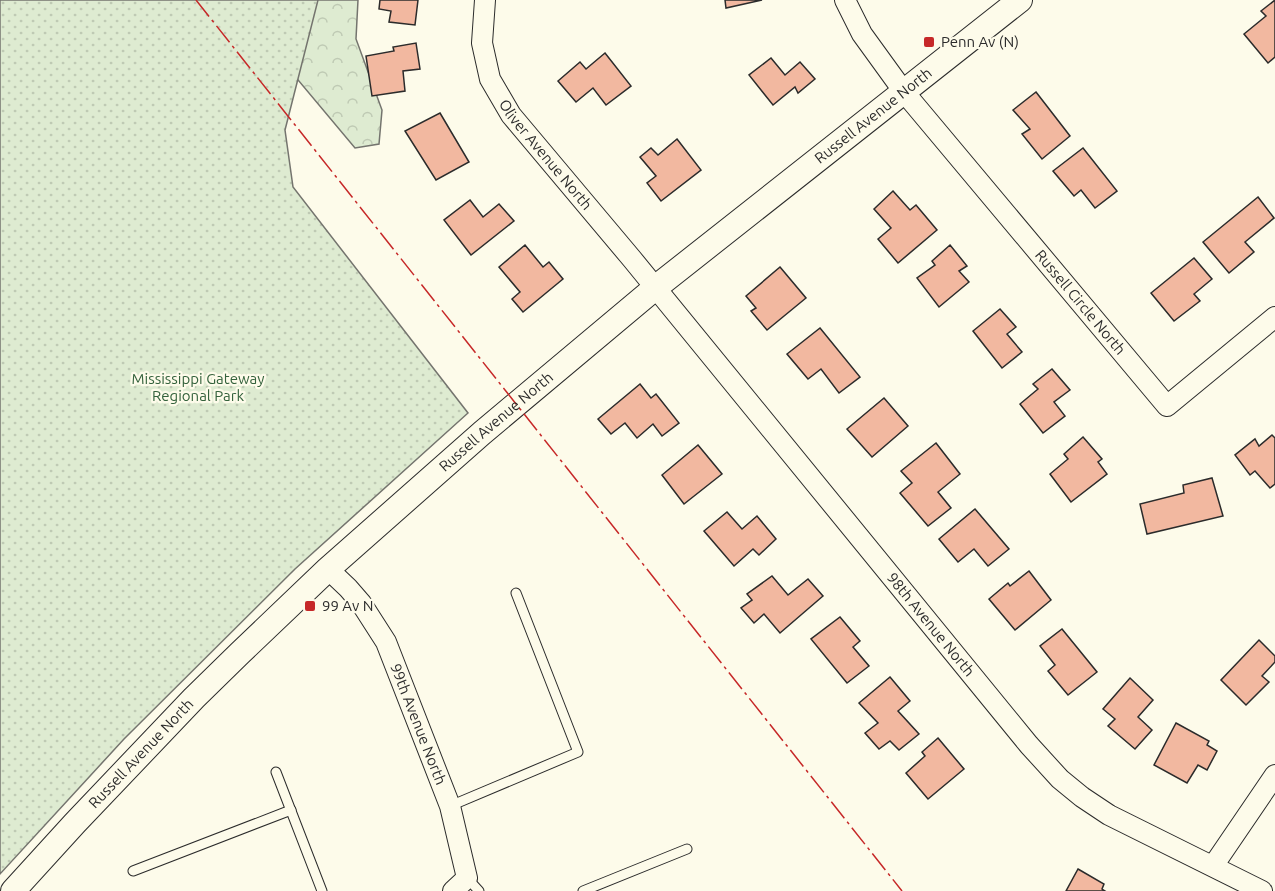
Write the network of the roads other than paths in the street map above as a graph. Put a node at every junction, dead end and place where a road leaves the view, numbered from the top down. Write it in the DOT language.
graph roads {
  1 [pos="485,0"];
  2 [pos="845,0"];
  3 [pos="1020,0"];
  4 [pos="904,92"];
  5 [pos="655,288"];
  6 [pos="1275,317"];
  7 [pos="328,569"];
  8 [pos="516,593"];
  9 [pos="276,772"];
  10 [pos="1275,775"];
  11 [pos="450,806"];
  12 [pos="291,810"];
  13 [pos="687,849"];
  14 [pos="1213,866"];
  15 [pos="133,871"];
  16 [pos="466,887"];
  17 [pos="13,891"];
  18 [pos="322,891"];
  19 [pos="583,891"];
  20 [pos="1262,891"];
  1 -- 5 [label="street, Oliver Avenue North"];
  2 -- 4 [label="street"];
  3 -- 4 [label="street, Russell Avenue North"];
  4 -- 5 [label="street, Russell Avenue North"];
  4 -- 6 [label="street, Russell Circle North"];
  5 -- 7 [label="street, Russell Avenue North"];
  5 -- 14 [label="street, 98th Avenue North"];
  7 -- 11 [label="street, 99th Avenue North"];
  7 -- 17 [label="street, Russell Avenue North"];
  8 -- 11 [label="lane"];
  9 -- 12 [label="lane"];
  10 -- 14 [label="street"];
  11 -- 16 [label="street, 99th Avenue North"];
  12 -- 15 [label="lane"];
  12 -- 18 [label="lane"];
  13 -- 19 [label="lane"];
  14 -- 20 [label="street, 98th Avenue North"];
}
